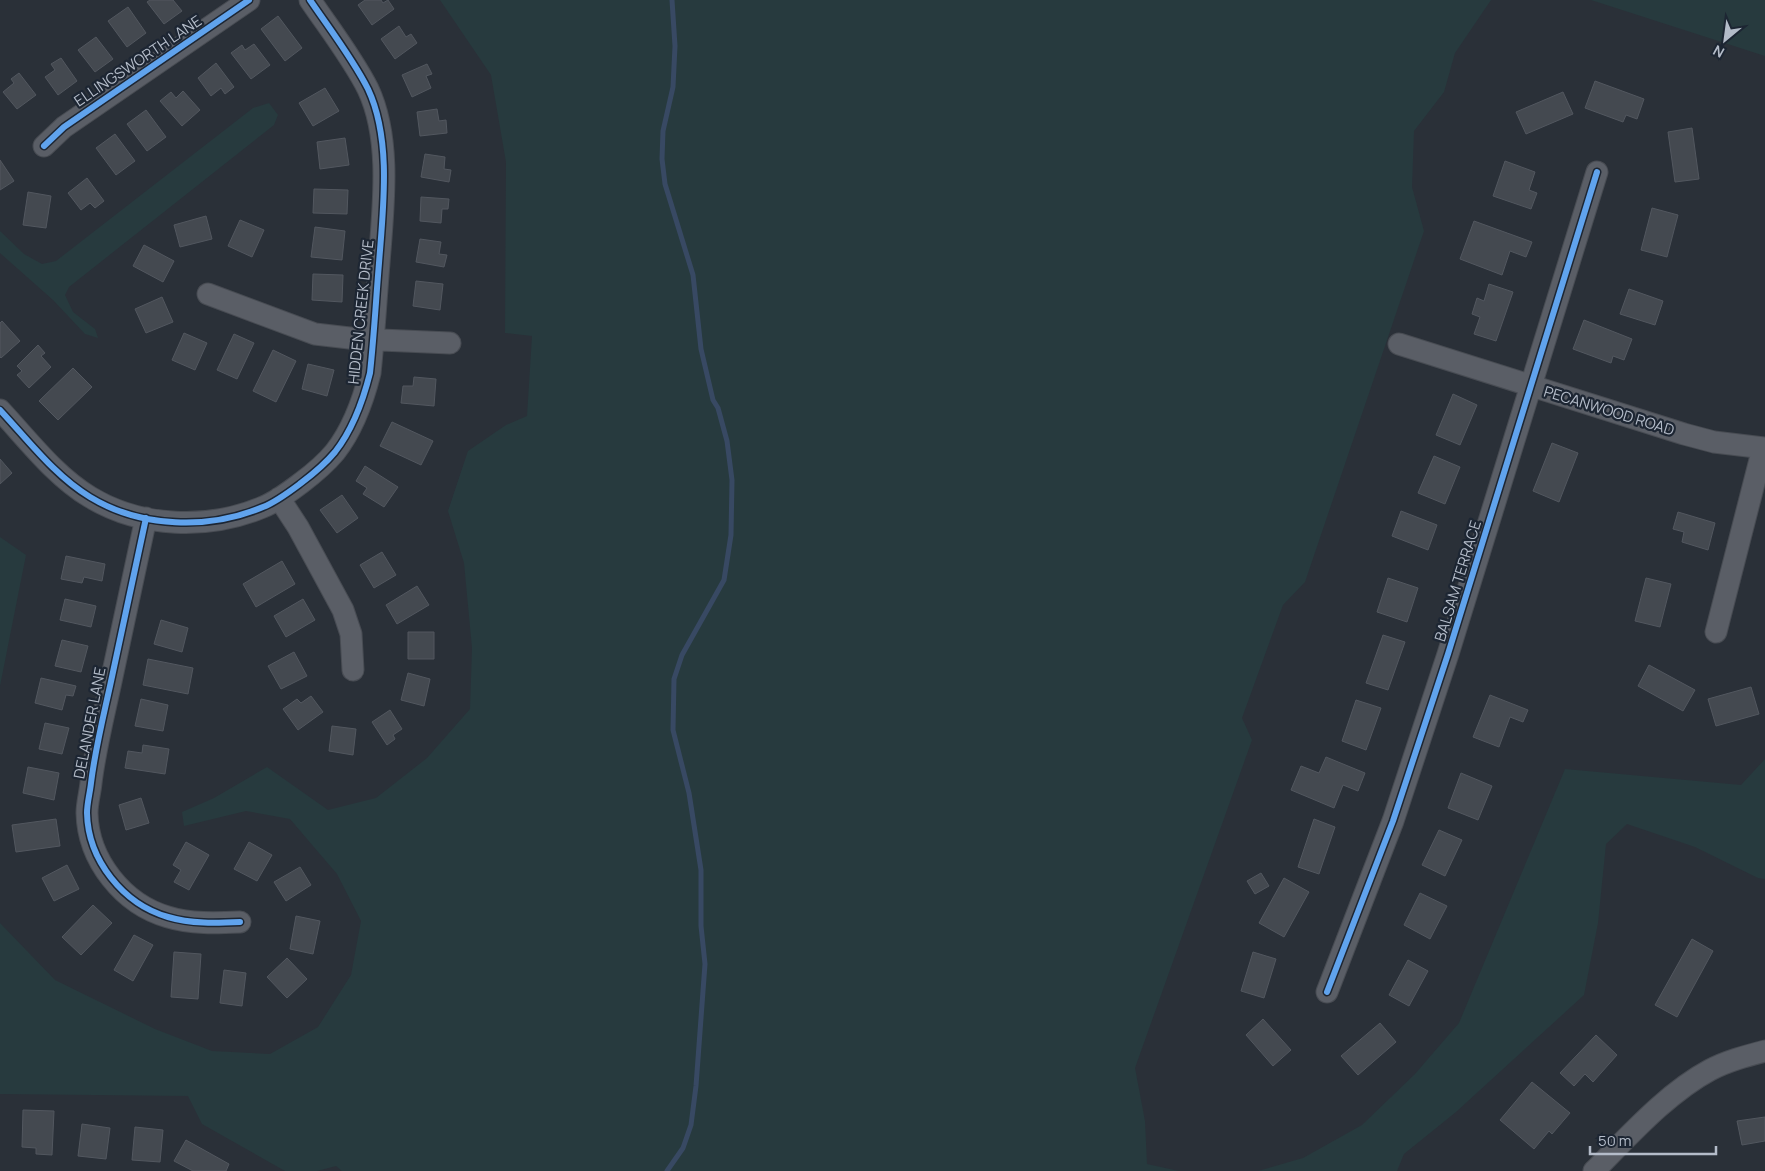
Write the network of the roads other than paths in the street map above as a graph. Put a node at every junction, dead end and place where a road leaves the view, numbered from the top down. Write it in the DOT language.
graph roads {
  1 [pos="249,0"];
  2 [pos="310,0"];
  3 [pos="44,146"];
  4 [pos="1597,172"];
  5 [pos="208,294"];
  6 [pos="373,340"];
  7 [pos="450,343"];
  8 [pos="1399,344"];
  9 [pos="1531,386"];
  10 [pos="0,410"];
  11 [pos="1764,448"];
  12 [pos="279,498"];
  13 [pos="146,518"];
  14 [pos="1716,632"];
  15 [pos="353,670"];
  16 [pos="240,922"];
  17 [pos="1327,992"];
  18 [pos="1765,1051"];
  19 [pos="1594,1171"];
  1 -- 3 [label="street, ELLINGSWORTH LANE"];
  2 -- 6 [label="street, HIDDEN CREEK DRIVE"];
  4 -- 9 [label="street, BALSAM TERRACE"];
  5 -- 6 [label="street"];
  6 -- 7 [label="street"];
  6 -- 12 [label="street, HIDDEN CREEK DRIVE"];
  8 -- 9 [label="street, PECANWOOD ROAD"];
  9 -- 11 [label="street, PECANWOOD ROAD"];
  9 -- 17 [label="street, BALSAM TERRACE"];
  10 -- 13 [label="street, HIDDEN CREEK DRIVE"];
  11 -- 14 [label="street"];
  12 -- 13 [label="street, HIDDEN CREEK DRIVE"];
  12 -- 15 [label="street"];
  13 -- 16 [label="street, DELANDER LANE"];
  18 -- 19 [label="street"];
}
